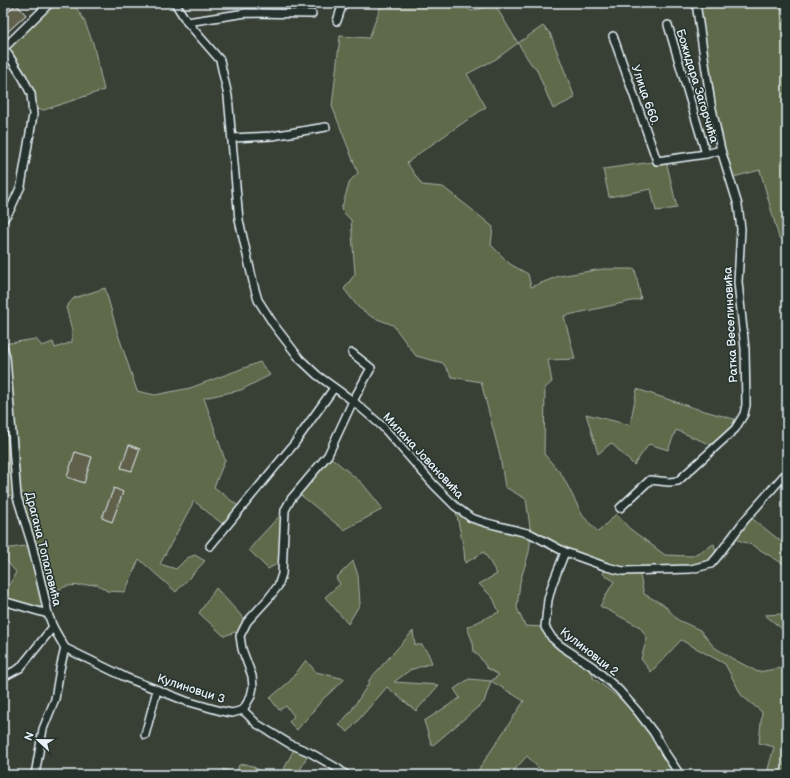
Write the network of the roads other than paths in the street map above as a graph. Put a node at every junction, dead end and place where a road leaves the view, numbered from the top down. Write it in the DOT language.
graph roads {
  1 [pos="50,3"];
  2 [pos="175,3"];
  3 [pos="343,3"];
  4 [pos="696,3"];
  5 [pos="312,14"];
  6 [pos="337,21"];
  7 [pos="187,22"];
  8 [pos="668,25"];
  9 [pos="613,36"];
  10 [pos="3,48"];
  11 [pos="326,128"];
  12 [pos="232,138"];
  13 [pos="721,150"];
  14 [pos="706,154"];
  15 [pos="3,220"];
  16 [pos="3,346"];
  17 [pos="352,353"];
  18 [pos="334,388"];
  19 [pos="354,401"];
  20 [pos="787,472"];
  21 [pos="620,508"];
  22 [pos="210,546"];
  23 [pos="565,552"];
  24 [pos="3,601"];
  25 [pos="48,614"];
  26 [pos="53,627"];
  27 [pos="65,648"];
  28 [pos="3,677"];
  29 [pos="157,690"];
  30 [pos="243,710"];
  31 [pos="145,735"];
  32 [pos="35,775"];
  33 [pos="346,775"];
  34 [pos="680,775"];
  1 -- 10 [label="street"];
  2 -- 7 [label="street, Милана Јовановића"];
  3 -- 6 [label="street"];
  4 -- 13 [label="street, Ратка Веселиновића"];
  5 -- 7 [label="street"];
  7 -- 12 [label="street, Милана Јовановића"];
  8 -- 14 [label="street, Божидара Загорчића"];
  9 -- 14 [label="street, Улица 660."];
  10 -- 15 [label="street"];
  11 -- 12 [label="street"];
  12 -- 18 [label="street, Милана Јовановића"];
  13 -- 14 [label="street"];
  13 -- 21 [label="street, Ратка Веселиновића"];
  16 -- 25 [label="street, Драгана Топаловића"];
  17 -- 19 [label="street"];
  18 -- 19 [label="street, Милана Јовановића"];
  18 -- 22 [label="street"];
  19 -- 23 [label="street, Милана Јовановића"];
  19 -- 30 [label="street"];
  20 -- 23 [label="street, Милана Јовановића"];
  23 -- 34 [label="street, Кулиновци 2"];
  24 -- 25 [label="street"];
  25 -- 26 [label="street, Драгана Топаловића"];
  26 -- 27 [label="street, Драгана Топаловића"];
  26 -- 28 [label="street"];
  27 -- 29 [label="street, Кулиновци 3"];
  27 -- 32 [label="street"];
  29 -- 30 [label="street, Кулиновци 3"];
  29 -- 31 [label="street"];
  30 -- 33 [label="street"];
}
